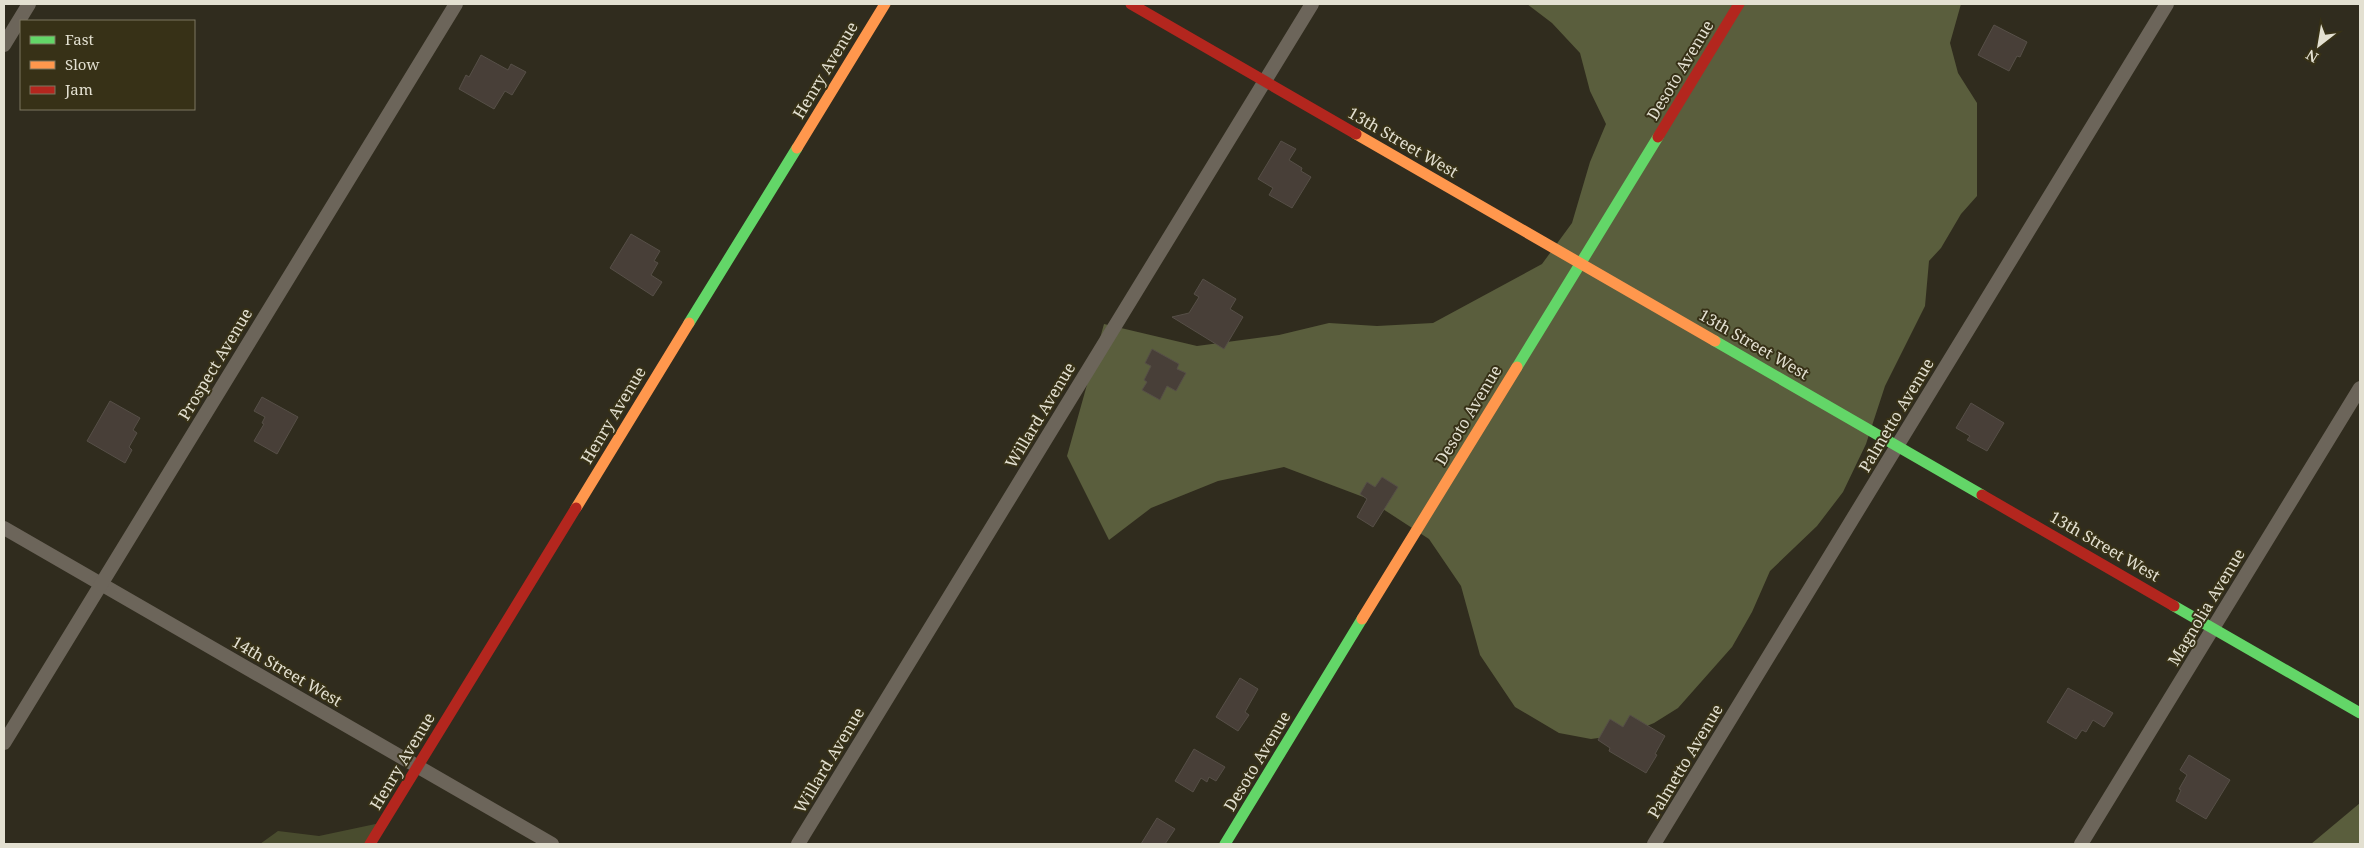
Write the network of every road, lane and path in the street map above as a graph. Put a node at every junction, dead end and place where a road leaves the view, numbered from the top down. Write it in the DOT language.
graph roads {
  1 [pos="29,4"];
  2 [pos="456,4"];
  3 [pos="885,4"];
  4 [pos="1131,4"];
  5 [pos="1312,4"];
  6 [pos="1739,4"];
  7 [pos="2167,4"];
  8 [pos="4,45"];
  9 [pos="1265,82"];
  10 [pos="1580,264"];
  11 [pos="2360,388"];
  12 [pos="1898,446"];
  13 [pos="4,528"];
  14 [pos="101,584"];
  15 [pos="2214,628"];
  16 [pos="2360,713"];
  17 [pos="4,743"];
  18 [pos="417,767"];
  19 [pos="370,844"];
  20 [pos="552,844"];
  21 [pos="798,844"];
  22 [pos="1226,844"];
  23 [pos="1654,844"];
  24 [pos="2082,844"];
  1 -- 8 [label="street"];
  2 -- 14 [label="street, Prospect Avenue"];
  3 -- 18 [label="street, Henry Avenue"];
  4 -- 9 [label="street, 13th Street West"];
  5 -- 9 [label="street, Willard Avenue"];
  6 -- 10 [label="street, Desoto Avenue"];
  7 -- 12 [label="street, Palmetto Avenue"];
  9 -- 10 [label="street, 13th Street West"];
  9 -- 21 [label="street, Willard Avenue"];
  10 -- 12 [label="street, 13th Street West"];
  10 -- 22 [label="street, Desoto Avenue"];
  11 -- 15 [label="street, Magnolia Avenue"];
  12 -- 15 [label="street, 13th Street West"];
  12 -- 23 [label="street, Palmetto Avenue"];
  13 -- 14 [label="street, 14th Street West"];
  14 -- 17 [label="street, Prospect Avenue"];
  14 -- 18 [label="street, 14th Street West"];
  15 -- 16 [label="street, 13th Street West"];
  15 -- 24 [label="street, Magnolia Avenue"];
  18 -- 19 [label="street, Henry Avenue"];
  18 -- 20 [label="street, 14th Street West"];
}
